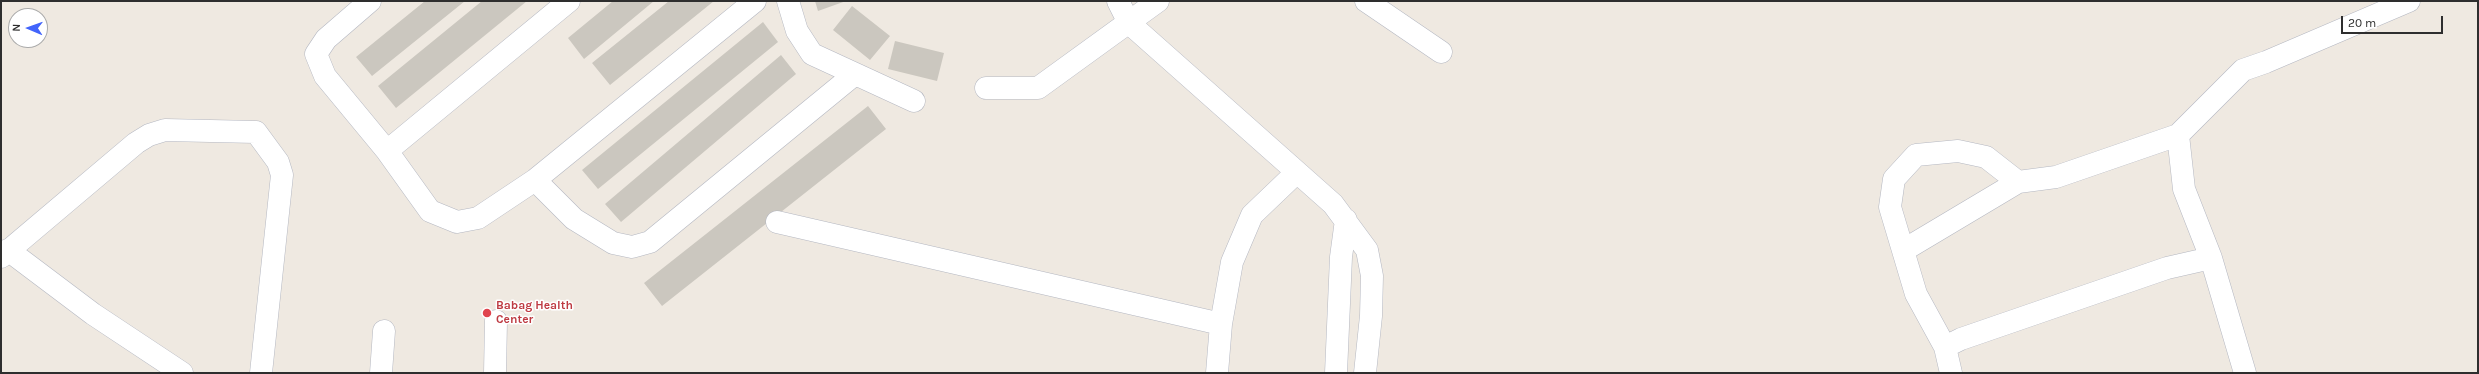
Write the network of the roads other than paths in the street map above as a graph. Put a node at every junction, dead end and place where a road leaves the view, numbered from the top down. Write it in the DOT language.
graph roads {
  1 [pos="370,1"];
  2 [pos="569,1"];
  3 [pos="755,1"];
  4 [pos="788,1"];
  5 [pos="1118,1"];
  6 [pos="1158,1"];
  7 [pos="1366,1"];
  8 [pos="2409,1"];
  9 [pos="1130,23"];
  10 [pos="1441,52"];
  11 [pos="855,74"];
  12 [pos="986,88"];
  13 [pos="914,102"];
  14 [pos="2178,135"];
  15 [pos="387,152"];
  16 [pos="1296,173"];
  17 [pos="535,180"];
  18 [pos="2018,182"];
  19 [pos="1346,220"];
  20 [pos="777,222"];
  21 [pos="1904,250"];
  22 [pos="5,254"];
  23 [pos="2211,258"];
  24 [pos="496,321"];
  25 [pos="1221,324"];
  26 [pos="384,331"];
  27 [pos="1945,347"];
  28 [pos="182,373"];
  29 [pos="261,373"];
  30 [pos="381,373"];
  31 [pos="495,373"];
  32 [pos="1217,373"];
  33 [pos="1336,373"];
  34 [pos="1365,373"];
  35 [pos="1951,373"];
  36 [pos="2245,373"];
  1 -- 15 [label="street"];
  2 -- 15 [label="street"];
  3 -- 17 [label="street"];
  4 -- 11 [label="street"];
  5 -- 9 [label="street"];
  6 -- 9 [label="street"];
  7 -- 10 [label="street"];
  8 -- 14 [label="street"];
  9 -- 12 [label="street"];
  9 -- 16 [label="street"];
  11 -- 13 [label="street"];
  11 -- 17 [label="street"];
  14 -- 18 [label="street"];
  14 -- 23 [label="street"];
  15 -- 17 [label="street"];
  16 -- 19 [label="street"];
  16 -- 25 [label="street"];
  18 -- 21 [label="street"];
  18 -- 21 [label="street"];
  19 -- 33 [label="street"];
  19 -- 34 [label="street"];
  20 -- 25 [label="street"];
  21 -- 27 [label="street"];
  22 -- 28 [label="street"];
  22 -- 29 [label="street"];
  23 -- 27 [label="street"];
  23 -- 36 [label="street"];
  24 -- 31 [label="street"];
  25 -- 32 [label="street"];
  26 -- 30 [label="street"];
  27 -- 35 [label="street"];
}
